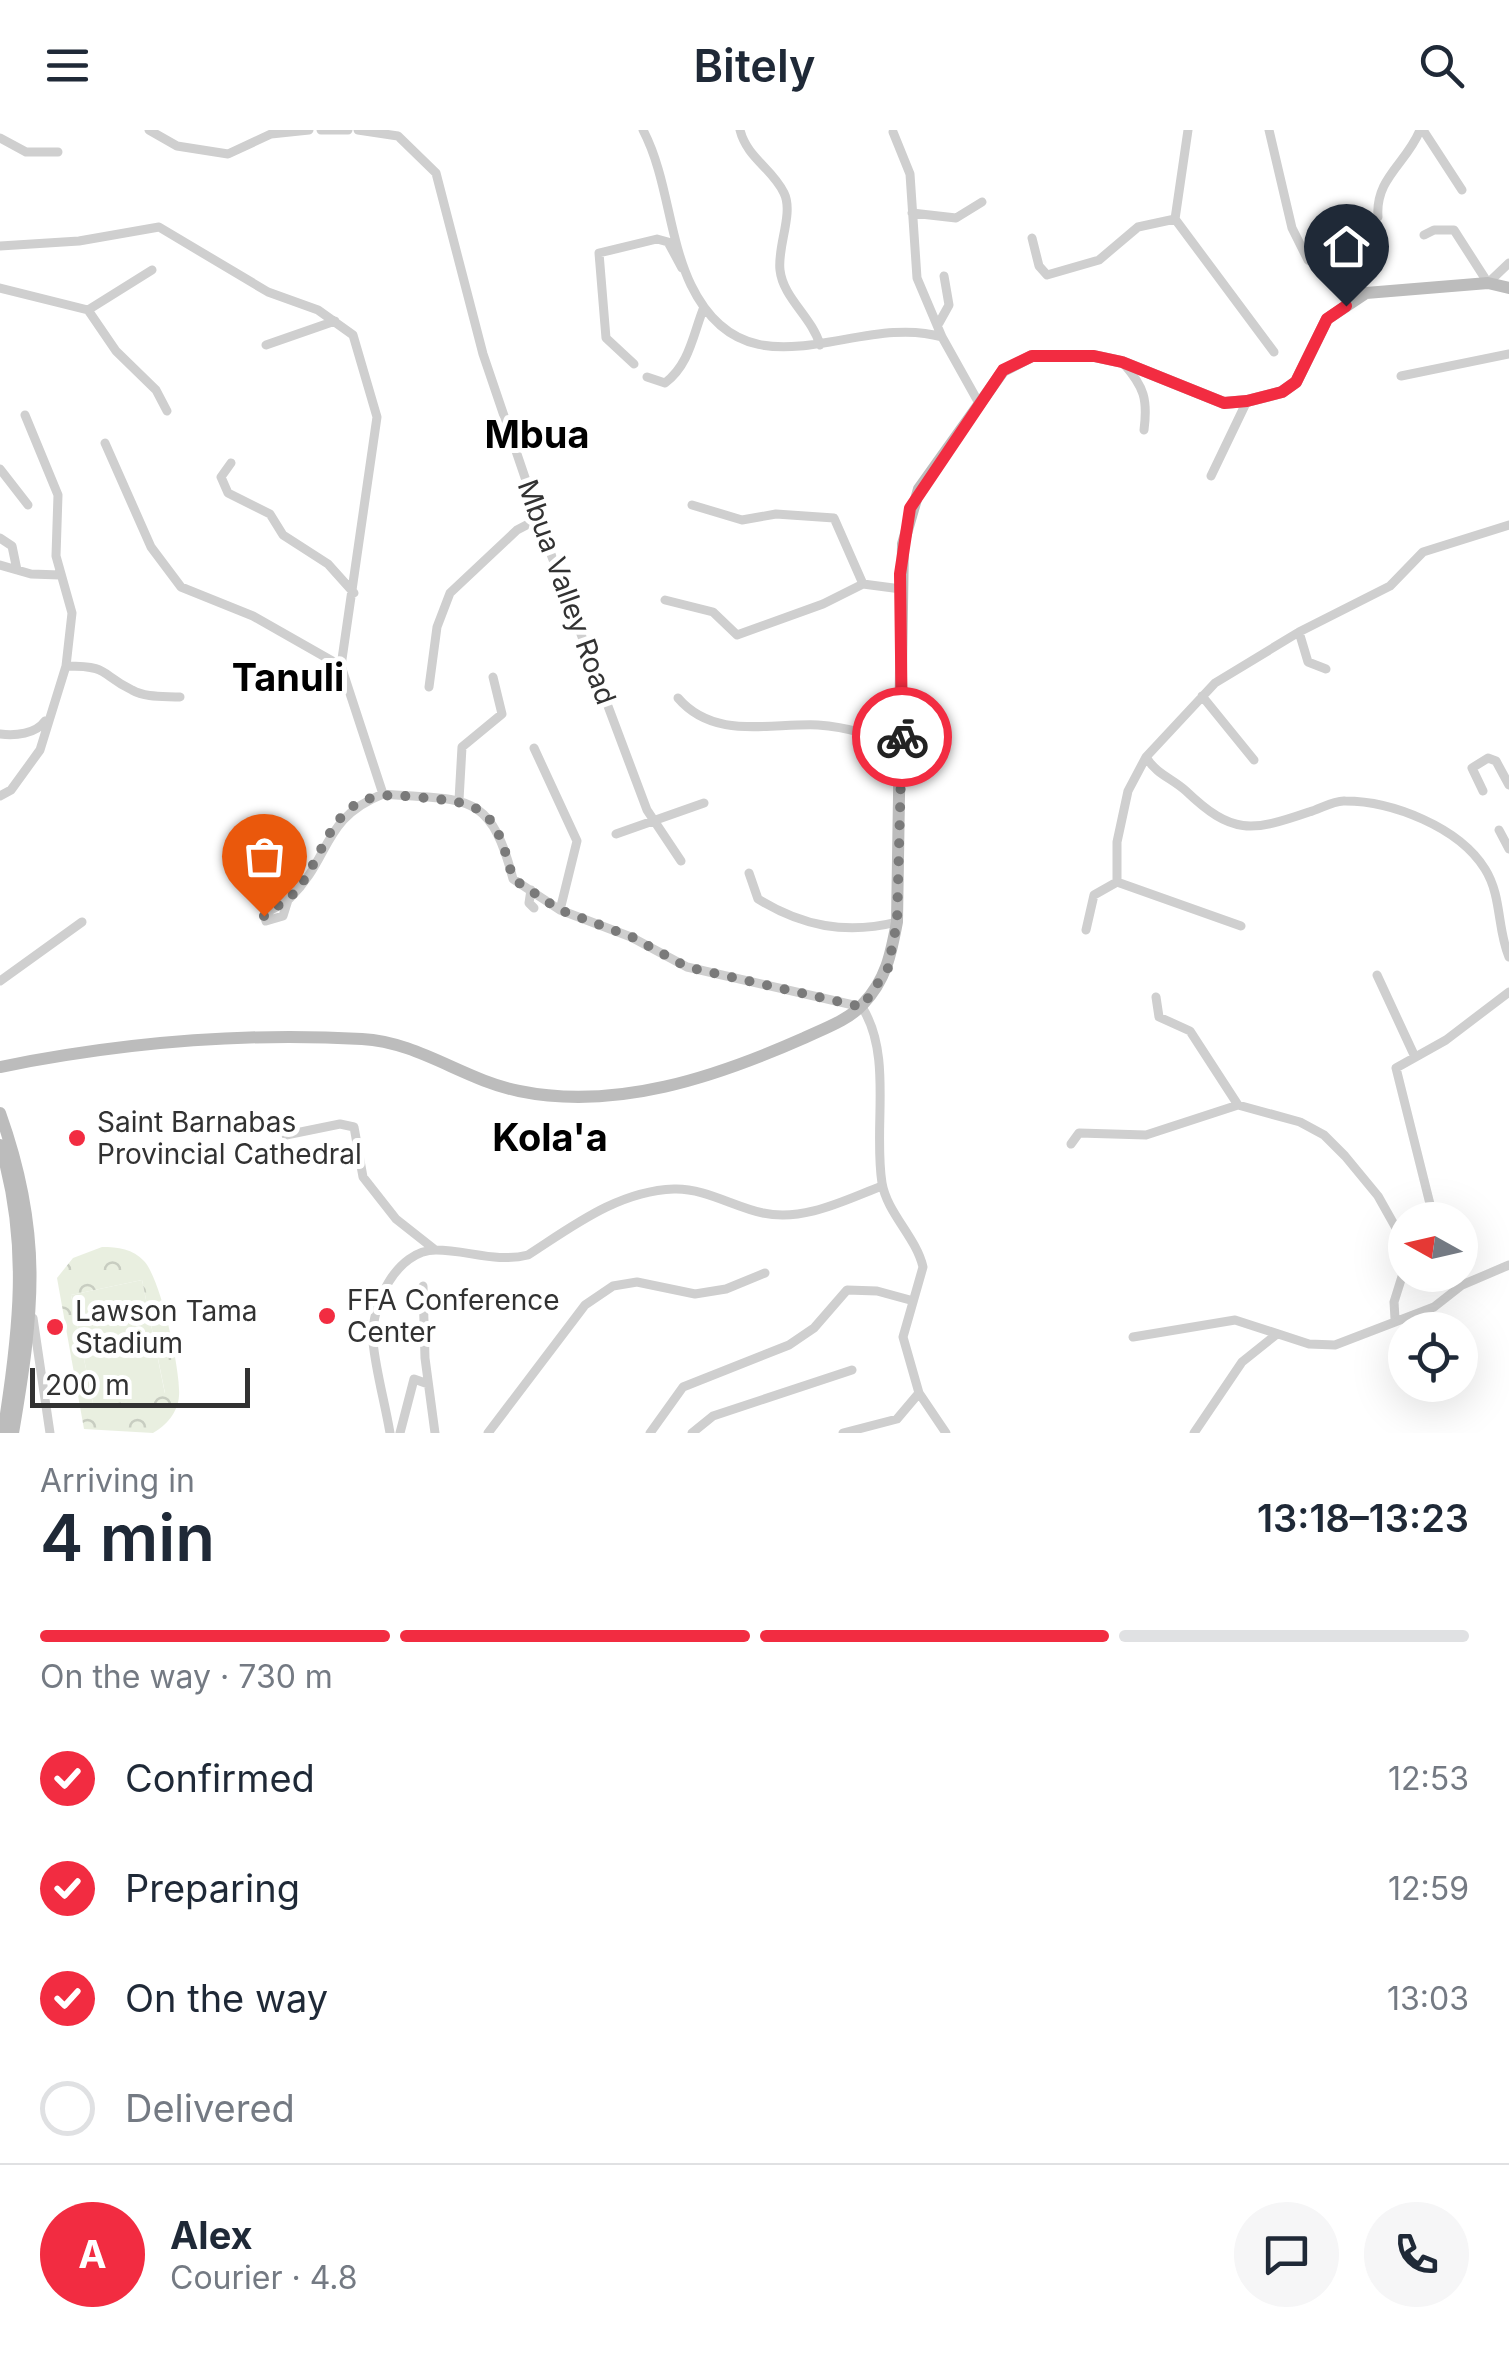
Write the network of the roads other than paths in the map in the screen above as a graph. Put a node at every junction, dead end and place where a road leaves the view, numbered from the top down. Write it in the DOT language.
graph roads {
  1 [pos="148,130"];
  2 [pos="308,130"];
  3 [pos="321,130"];
  4 [pos="348,130"];
  5 [pos="358,130"];
  6 [pos="642,130"];
  7 [pos="740,130"];
  8 [pos="1188,130"];
  9 [pos="1269,130"];
  10 [pos="1422,130"];
  11 [pos="893,132"];
  12 [pos="0,138"];
  13 [pos="58,152"];
  14 [pos="1462,190"];
  15 [pos="982,202"];
  16 [pos="912,213"];
  17 [pos="1378,217"];
  18 [pos="1175,219"];
  19 [pos="1424,236"];
  20 [pos="1032,238"];
  21 [pos="0,246"];
  22 [pos="1509,263"];
  23 [pos="152,270"];
  24 [pos="944,276"];
  25 [pos="689,279"];
  26 [pos="1488,283"];
  27 [pos="0,288"];
  28 [pos="1509,288"];
  29 [pos="1366,293"];
  30 [pos="704,306"];
  31 [pos="88,310"];
  32 [pos="335,321"];
  33 [pos="939,322"];
  34 [pos="942,337"];
  35 [pos="266,345"];
  36 [pos="820,345"];
  37 [pos="1274,352"];
  38 [pos="1509,354"];
  39 [pos="1122,362"];
  40 [pos="634,364"];
  41 [pos="1401,376"];
  42 [pos="647,377"];
  43 [pos="1247,401"];
  44 [pos="980,405"];
  45 [pos="167,410"];
  46 [pos="25,415"];
  47 [pos="1144,430"];
  48 [pos="104,443"];
  49 [pos="231,463"];
  50 [pos="0,469"];
  51 [pos="1212,476"];
  52 [pos="28,505"];
  53 [pos="692,505"];
  54 [pos="540,518"];
  55 [pos="1509,526"];
  56 [pos="0,538"];
  57 [pos="0,565"];
  58 [pos="16,570"];
  59 [pos="60,575"];
  60 [pos="863,584"];
  61 [pos="902,590"];
  62 [pos="354,593"];
  63 [pos="665,600"];
  64 [pos="1299,632"];
  65 [pos="66,666"];
  66 [pos="342,666"];
  67 [pos="1326,670"];
  68 [pos="493,677"];
  69 [pos="429,687"];
  70 [pos="1202,696"];
  71 [pos="180,698"];
  72 [pos="678,698"];
  73 [pos="46,719"];
  74 [pos="0,734"];
  75 [pos="534,748"];
  76 [pos="902,748"];
  77 [pos="1146,758"];
  78 [pos="1254,760"];
  79 [pos="1509,785"];
  80 [pos="1483,791"];
  81 [pos="383,794"];
  82 [pos="0,796"];
  83 [pos="459,800"];
  84 [pos="704,803"];
  85 [pos="652,818"];
  86 [pos="1499,830"];
  87 [pos="616,834"];
  88 [pos="1509,849"];
  89 [pos="680,861"];
  90 [pos="748,873"];
  91 [pos="1118,882"];
  92 [pos="531,890"];
  93 [pos="288,900"];
  94 [pos="534,908"];
  95 [pos="560,910"];
  96 [pos="82,922"];
  97 [pos="897,922"];
  98 [pos="1241,926"];
  99 [pos="1086,930"];
  100 [pos="1509,957"];
  101 [pos="1377,975"];
  102 [pos="0,981"];
  103 [pos="1509,992"];
  104 [pos="1156,998"];
  105 [pos="862,1007"];
  106 [pos="1416,1057"];
  107 [pos="0,1067"];
  108 [pos="1238,1106"];
  109 [pos="0,1113"];
  110 [pos="286,1135"];
  111 [pos="0,1144"];
  112 [pos="1072,1144"];
  113 [pos="882,1186"];
  114 [pos="1430,1202"];
  115 [pos="1388,1214"];
  116 [pos="434,1249"];
  117 [pos="1509,1265"];
  118 [pos="766,1273"];
  119 [pos="423,1286"];
  120 [pos="910,1300"];
  121 [pos="32,1310"];
  122 [pos="1416,1312"];
  123 [pos="1388,1321"];
  124 [pos="1277,1334"];
  125 [pos="1133,1337"];
  126 [pos="852,1370"];
  127 [pos="429,1386"];
  128 [pos="918,1393"];
  129 [pos="3,1433"];
  130 [pos="13,1433"];
  131 [pos="50,1433"];
  132 [pos="390,1433"];
  133 [pos="400,1433"];
  134 [pos="435,1433"];
  135 [pos="488,1433"];
  136 [pos="650,1433"];
  137 [pos="692,1433"];
  138 [pos="843,1433"];
  139 [pos="946,1433"];
  140 [pos="1194,1433"];
  1 -- 2 [label="street"];
  3 -- 4 [label="street"];
  5 -- 54 [label="street, Mbua Valley Road"];
  6 -- 25 [label="street"];
  7 -- 36 [label="street"];
  8 -- 18 [label="street"];
  9 -- 29 [label="street"];
  10 -- 14 [label="street"];
  10 -- 17 [label="street"];
  11 -- 16 [label="street"];
  12 -- 13 [label="street"];
  15 -- 16 [label="street"];
  16 -- 33 [label="street"];
  18 -- 20 [label="street"];
  18 -- 37 [label="street"];
  19 -- 26 [label="street"];
  21 -- 32 [label="street"];
  22 -- 26 [label="street"];
  23 -- 31 [label="street"];
  24 -- 33 [label="street"];
  25 -- 30 [label="street"];
  25 -- 40 [label="street"];
  26 -- 28 [label="street"];
  26 -- 29 [label="street"];
  27 -- 31 [label="street"];
  29 -- 43 [label="street"];
  30 -- 36 [label="street"];
  30 -- 42 [label="street"];
  31 -- 45 [label="street"];
  32 -- 35 [label="street"];
  32 -- 62 [label="street"];
  33 -- 34 [label="street"];
  34 -- 36 [label="street"];
  34 -- 44 [label="street"];
  38 -- 41 [label="street"];
  39 -- 43 [label="street"];
  39 -- 44 [label="street"];
  39 -- 47 [label="street"];
  43 -- 51 [label="street"];
  44 -- 61 [label="street"];
  46 -- 59 [label="street"];
  48 -- 66 [label="street"];
  49 -- 62 [label="street"];
  50 -- 52 [label="street"];
  53 -- 60 [label="street"];
  54 -- 69 [label="street"];
  54 -- 85 [label="street, Mbua Valley Road"];
  55 -- 64 [label="street"];
  56 -- 58 [label="street"];
  57 -- 58 [label="street"];
  58 -- 59 [label="street"];
  59 -- 65 [label="street"];
  60 -- 61 [label="street"];
  60 -- 63 [label="street"];
  61 -- 76 [label="street"];
  62 -- 66 [label="street"];
  64 -- 67 [label="street"];
  64 -- 70 [label="street"];
  65 -- 71 [label="street"];
  65 -- 73 [label="street"];
  66 -- 81 [label="street"];
  68 -- 83 [label="street"];
  70 -- 77 [label="street"];
  70 -- 78 [label="street"];
  72 -- 76 [label="street"];
  73 -- 74 [label="street"];
  73 -- 82 [label="street"];
  75 -- 95 [label="street"];
  76 -- 97 [label="street"];
  77 -- 91 [label="street"];
  77 -- 100 [label="street"];
  79 -- 80 [label="street"];
  81 -- 83 [label="street"];
  81 -- 93 [label="street"];
  83 -- 92 [label="street"];
  84 -- 85 [label="street"];
  85 -- 87 [label="street"];
  85 -- 89 [label="street, Mbua Valley Road"];
  86 -- 88 [label="street"];
  90 -- 97 [label="street"];
  91 -- 98 [label="street"];
  91 -- 99 [label="street"];
  92 -- 94 [label="street"];
  92 -- 95 [label="street"];
  95 -- 105 [label="street"];
  96 -- 102 [label="street"];
  97 -- 105 [label="street"];
  101 -- 106 [label="street"];
  103 -- 106 [label="street"];
  104 -- 108 [label="street"];
  105 -- 107 [label="street"];
  105 -- 113 [label="street"];
  106 -- 114 [label="street"];
  108 -- 112 [label="street"];
  108 -- 115 [label="street"];
  109 -- 121 [label="street"];
  110 -- 116 [label="street"];
  111 -- 129 [label="street"];
  113 -- 116 [label="street"];
  113 -- 120 [label="street"];
  116 -- 132 [label="street"];
  117 -- 122 [label="street"];
  118 -- 135 [label="street"];
  119 -- 127 [label="street"];
  120 -- 128 [label="street"];
  120 -- 136 [label="street"];
  121 -- 130 [label="street"];
  121 -- 131 [label="street"];
  123 -- 124 [label="street"];
  124 -- 125 [label="street"];
  124 -- 140 [label="street"];
  126 -- 137 [label="street"];
  127 -- 133 [label="street"];
  127 -- 134 [label="street"];
  128 -- 138 [label="street"];
  128 -- 139 [label="street"];
}
